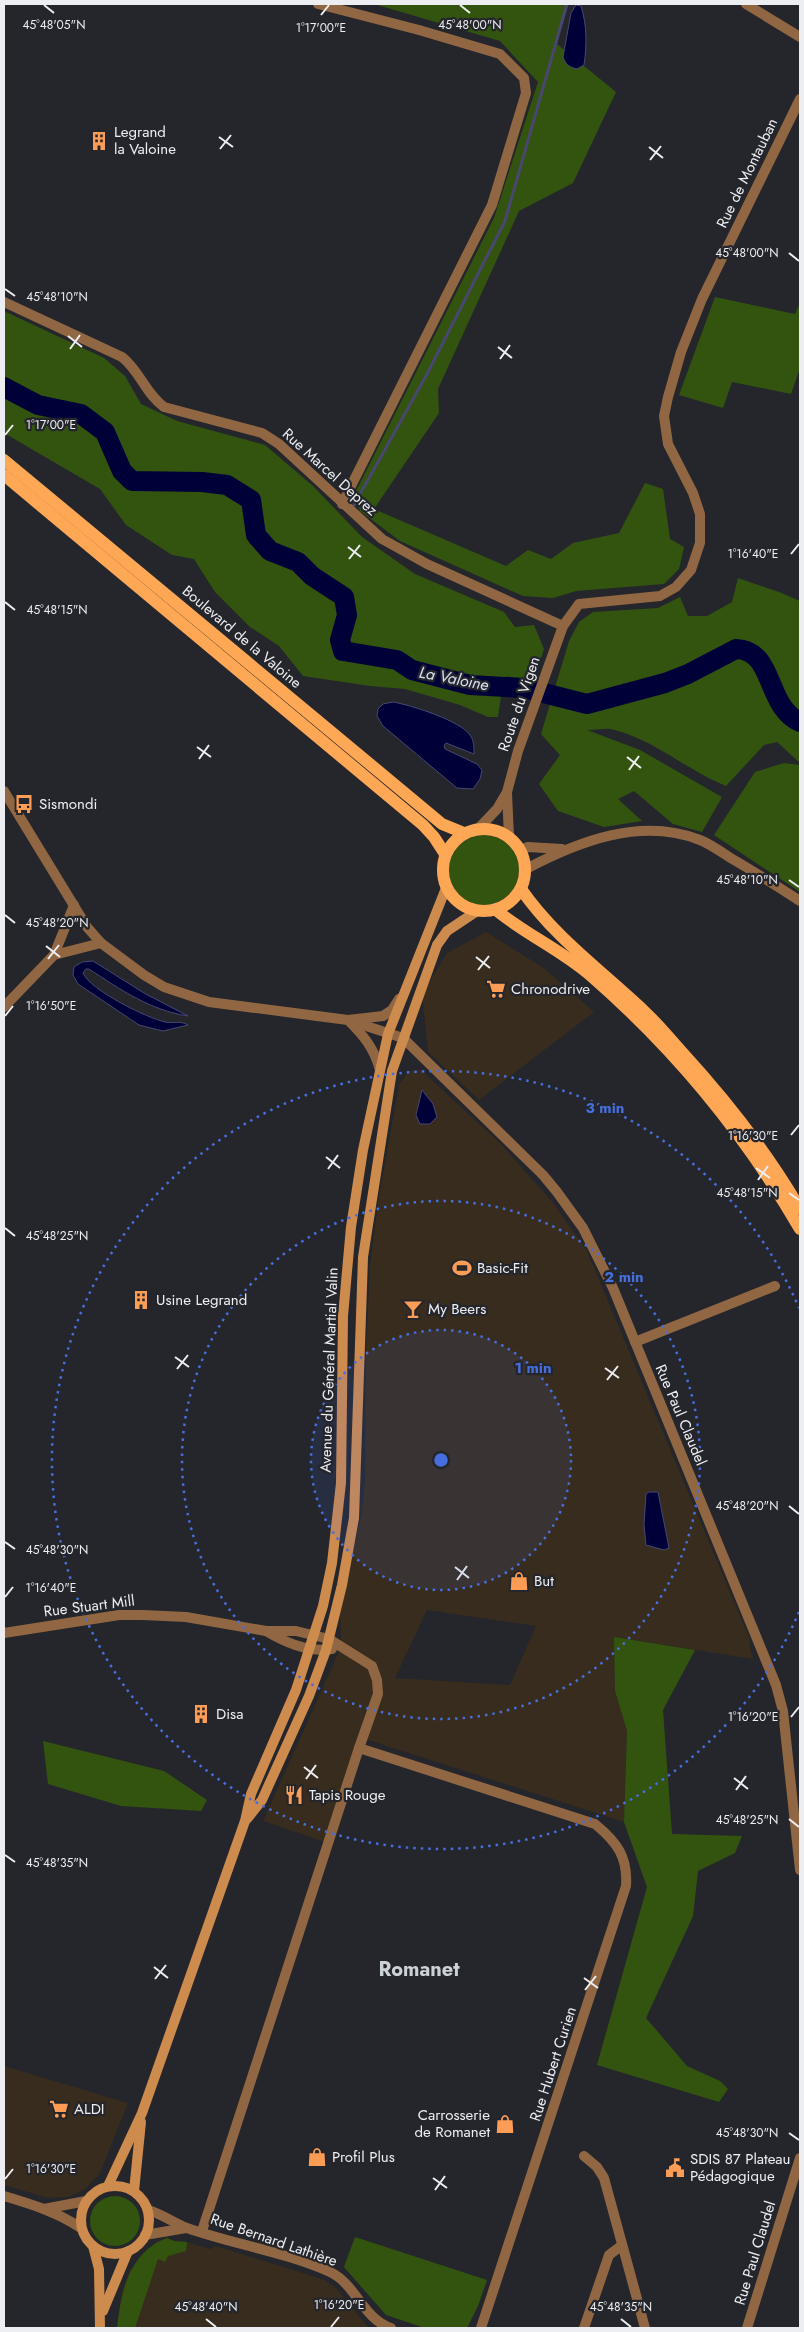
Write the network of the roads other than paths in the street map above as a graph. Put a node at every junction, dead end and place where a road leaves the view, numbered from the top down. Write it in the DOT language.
graph roads {
  1 [pos="318,4"];
  2 [pos="746,4"];
  3 [pos="800,37"];
  4 [pos="800,99"];
  5 [pos="4,302"];
  6 [pos="4,460"];
  7 [pos="4,474"];
  8 [pos="342,504"];
  9 [pos="563,626"];
  10 [pos="4,791"];
  11 [pos="507,792"];
  12 [pos="478,829"];
  13 [pos="464,833"];
  14 [pos="509,836"];
  15 [pos="566,849"];
  16 [pos="520,850"];
  17 [pos="445,854"];
  18 [pos="526,869"];
  19 [pos="446,888"];
  20 [pos="521,889"];
  21 [pos="800,901"];
  22 [pos="74,905"];
  23 [pos="496,910"];
  24 [pos="477,911"];
  25 [pos="101,943"];
  26 [pos="54,955"];
  27 [pos="406,987"];
  28 [pos="4,1007"];
  29 [pos="369,1019"];
  30 [pos="348,1020"];
  31 [pos="389,1031"];
  32 [pos="403,1038"];
  33 [pos="380,1070"];
  34 [pos="800,1208"];
  35 [pos="800,1229"];
  36 [pos="776,1286"];
  37 [pos="635,1342"];
  38 [pos="266,1632"];
  39 [pos="4,1633"];
  40 [pos="315,1635"];
  41 [pos="329,1639"];
  42 [pos="341,1647"];
  43 [pos="310,1648"];
  44 [pos="326,1650"];
  45 [pos="359,1748"];
  46 [pos="244,1821"];
  47 [pos="800,1870"];
  48 [pos="142,2113"];
  49 [pos="584,2156"];
  50 [pos="800,2158"];
  51 [pos="108,2186"];
  52 [pos="134,2191"];
  53 [pos="4,2196"];
  54 [pos="86,2201"];
  55 [pos="44,2208"];
  56 [pos="148,2210"];
  57 [pos="81,2228"];
  58 [pos="186,2228"];
  59 [pos="202,2231"];
  60 [pos="145,2235"];
  61 [pos="93,2246"];
  62 [pos="621,2246"];
  63 [pos="128,2251"];
  64 [pos="101,2316"];
  65 [pos="100,2328"];
  66 [pos="391,2328"];
  67 [pos="481,2328"];
  68 [pos="584,2328"];
  69 [pos="645,2328"];
  70 [pos="747,2328"];
  1 -- 8 [label="street"];
  2 -- 3 [label="street"];
  4 -- 9 [label="street, Rue de Montauban"];
  5 -- 8 [label="street, Rue Marcel Deprez"];
  6 -- 13 [label="main road, Boulevard de la Valoine"];
  7 -- 17 [label="main road, Boulevard de la Valoine"];
  8 -- 9 [label="street, Rue Marcel Deprez"];
  9 -- 11 [label="street, Route du Vigen"];
  10 -- 22 [label="street"];
  11 -- 12 [label="street, Route du Vigen"];
  11 -- 14 [label="street, Route du Vigen"];
  12 -- 13 [label="main road"];
  12 -- 14 [label="main road"];
  13 -- 17 [label="main road"];
  14 -- 16 [label="main road"];
  15 -- 16 [label="street"];
  15 -- 18 [label="street"];
  15 -- 21 [label="street"];
  16 -- 18 [label="main road"];
  17 -- 19 [label="main road"];
  18 -- 20 [label="main road"];
  19 -- 24 [label="main road"];
  19 -- 27 [label="main road, Avenue du Général Martial Valin"];
  20 -- 23 [label="main road"];
  20 -- 34 [label="main road"];
  22 -- 25 [label="street"];
  22 -- 26 [label="street"];
  23 -- 24 [label="main road"];
  23 -- 35 [label="main road"];
  24 -- 32 [label="main road, Avenue du Général Martial Valin"];
  25 -- 26 [label="street"];
  25 -- 30 [label="street"];
  26 -- 28 [label="street"];
  27 -- 29 [label="street"];
  27 -- 31 [label="main road, Avenue du Général Martial Valin"];
  29 -- 30 [label="street"];
  29 -- 31 [label="street"];
  30 -- 31 [label="street"];
  30 -- 33 [label="street"];
  31 -- 32 [label="street, Rue Paul Claudel"];
  31 -- 33 [label="main road, Avenue du Général Martial Valin"];
  32 -- 37 [label="street, Rue Paul Claudel"];
  32 -- 41 [label="main road, Avenue du Général Martial Valin"];
  33 -- 40 [label="main road, Avenue du Général Martial Valin"];
  36 -- 37 [label="street"];
  37 -- 47 [label="street, Rue Paul Claudel"];
  38 -- 39 [label="street, Rue Stuart Mill"];
  38 -- 40 [label="street, Rue Stuart Mill"];
  38 -- 43 [label="street, Rue Stuart Mill"];
  40 -- 41 [label="street, Rue Stuart Mill"];
  40 -- 43 [label="main road, Avenue du Général Martial Valin"];
  41 -- 42 [label="street, Rue Stuart Mill"];
  41 -- 44 [label="main road, Avenue du Général Martial Valin"];
  42 -- 44 [label="street, Rue Stuart Mill"];
  42 -- 45 [label="street"];
  43 -- 44 [label="street, Rue Stuart Mill"];
  43 -- 46 [label="main road, Avenue du Général Martial Valin"];
  44 -- 46 [label="main road, Avenue du Général Martial Valin"];
  45 -- 59 [label="street"];
  45 -- 67 [label="street, Rue Hubert Curien"];
  46 -- 48 [label="main road, Avenue du Général Martial Valin"];
  48 -- 51 [label="main road, Avenue du Général Martial Valin"];
  48 -- 52 [label="main road, Avenue du Général Martial Valin"];
  49 -- 62 [label="street"];
  50 -- 70 [label="street, Rue Paul Claudel"];
  51 -- 52 [label="main road"];
  51 -- 54 [label="main road"];
  52 -- 56 [label="main road"];
  53 -- 55 [label="street"];
  54 -- 55 [label="street"];
  54 -- 57 [label="main road"];
  55 -- 57 [label="street"];
  56 -- 58 [label="street, Rue Bernard Lathière"];
  56 -- 60 [label="main road"];
  57 -- 61 [label="main road"];
  58 -- 59 [label="street, Rue Bernard Lathière"];
  58 -- 60 [label="street, Rue Bernard Lathière"];
  59 -- 66 [label="street, Rue Bernard Lathière"];
  60 -- 63 [label="main road"];
  61 -- 63 [label="main road"];
  61 -- 64 [label="main road"];
  62 -- 68 [label="street"];
  62 -- 69 [label="street"];
  63 -- 64 [label="main road"];
  64 -- 65 [label="main road"];
}
